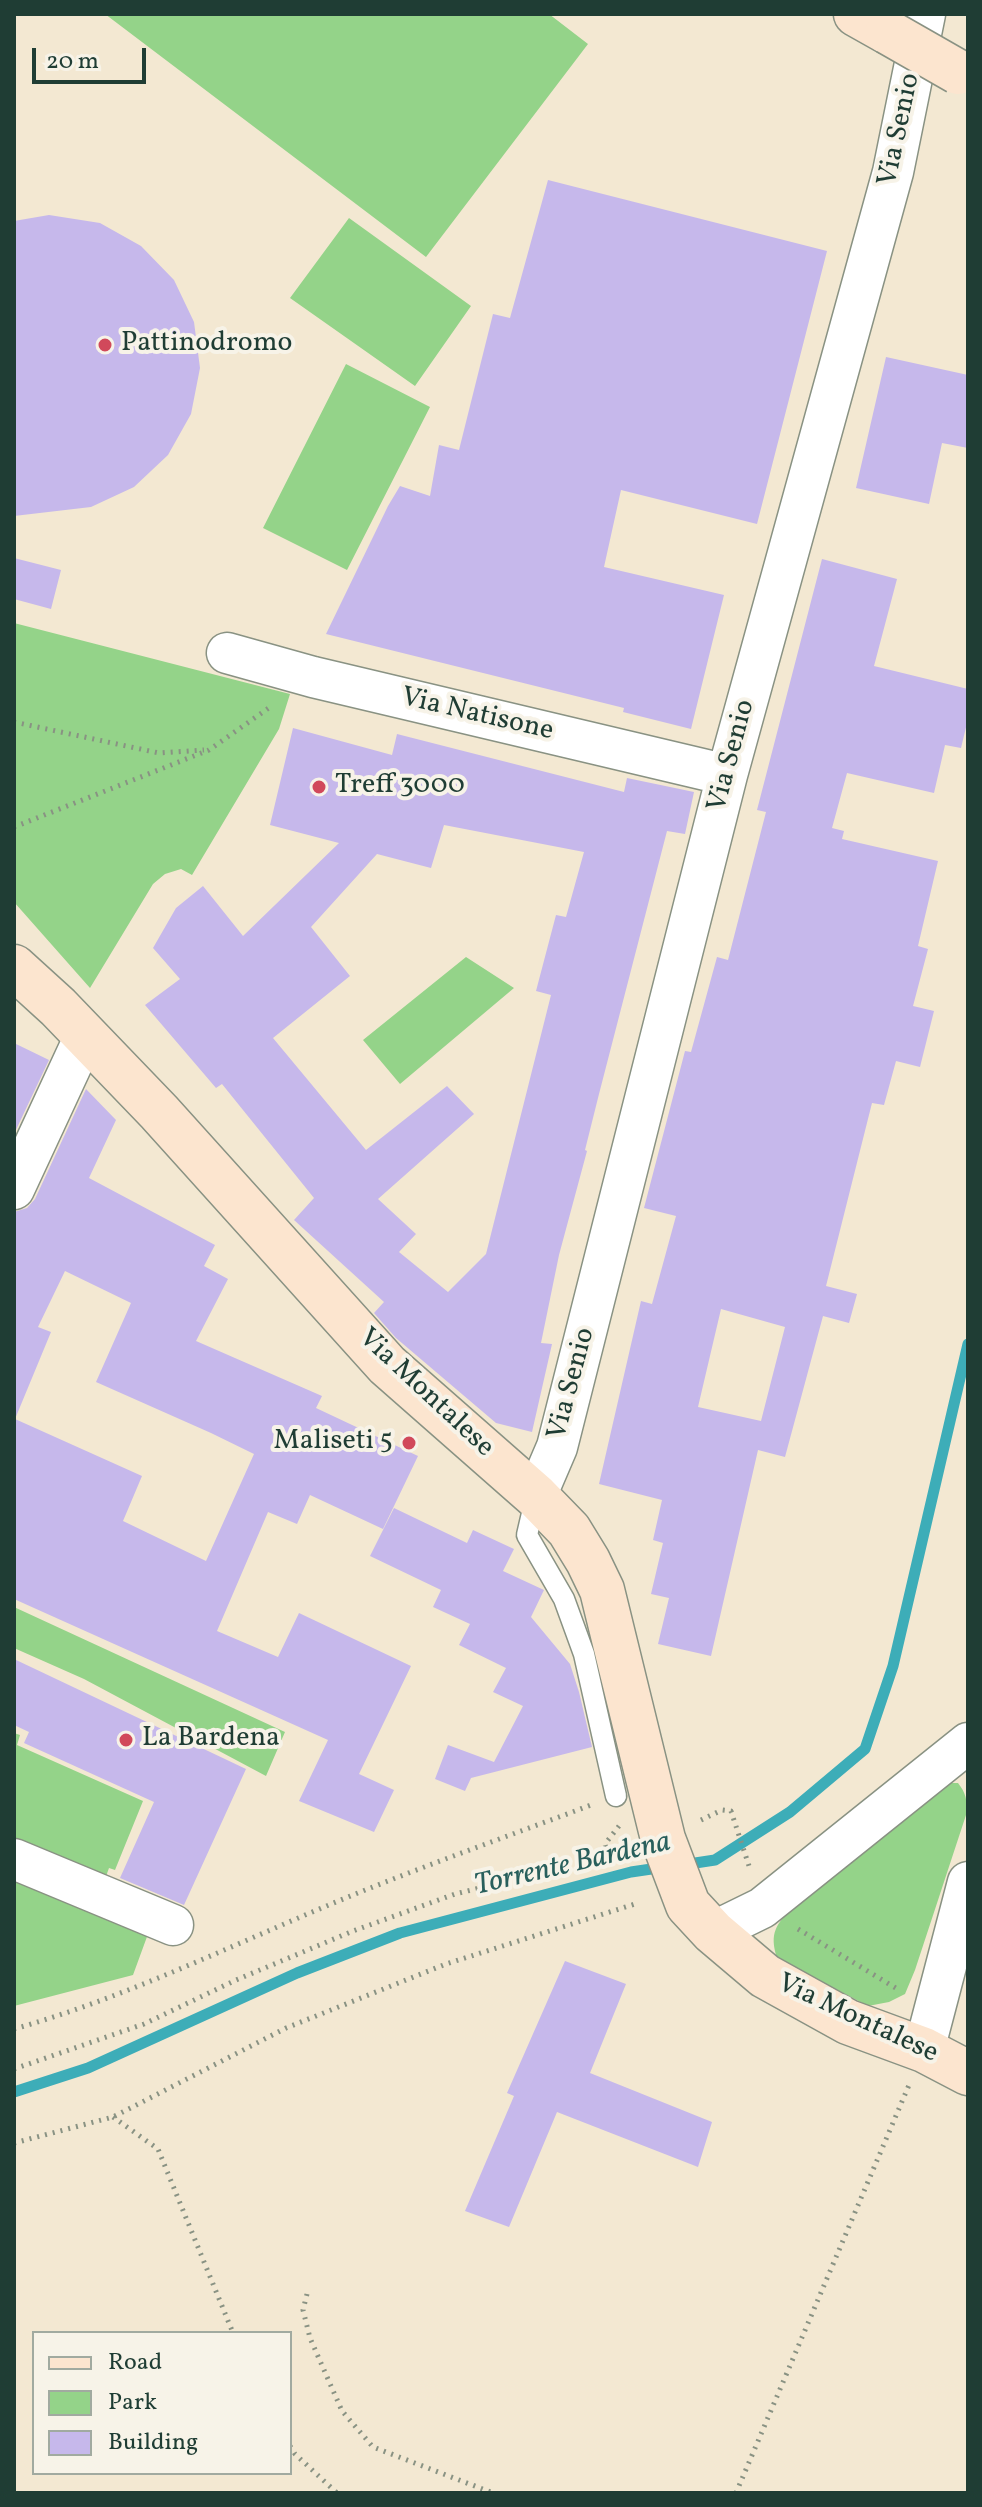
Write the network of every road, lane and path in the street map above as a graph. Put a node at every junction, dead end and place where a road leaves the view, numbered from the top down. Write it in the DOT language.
graph roads {
  1 [pos="890,20"];
  2 [pos="963,75"];
  3 [pos="227,653"];
  4 [pos="313,677"];
  5 [pos="14,722"];
  6 [pos="209,750"];
  7 [pos="727,775"];
  8 [pos="14,827"];
  9 [pos="14,967"];
  10 [pos="85,1036"];
  11 [pos="14,1189"];
  12 [pos="536,1496"];
  13 [pos="968,1743"];
  14 [pos="616,1796"];
  15 [pos="734,1822"];
  16 [pos="608,1857"];
  17 [pos="14,1859"];
  18 [pos="968,1882"];
  19 [pos="758,1895"];
  20 [pos="638,1903"];
  21 [pos="700,1919"];
  22 [pos="173,1925"];
  23 [pos="14,2029"];
  24 [pos="929,2030"];
  25 [pos="14,2069"];
  26 [pos="968,2073"];
  27 [pos="113,2117"];
  28 [pos="14,2143"];
  29 [pos="307,2294"];
  30 [pos="232,2331"];
  31 [pos="292,2449"];
  32 [pos="337,2493"];
  33 [pos="493,2493"];
  34 [pos="736,2493"];
  1 -- 2 [label="street, bridge"];
  1 -- 7 [label="street, Via Senio"];
  3 -- 4 [label="street, Via Natisone"];
  4 -- 6 [label="path"];
  4 -- 7 [label="street, Via Natisone"];
  5 -- 6 [label="path"];
  6 -- 8 [label="path"];
  7 -- 12 [label="street, Via Senio"];
  9 -- 10 [label="street, Via Montalese"];
  10 -- 11 [label="street"];
  10 -- 12 [label="street, Via Montalese"];
  12 -- 14 [label="lane"];
  12 -- 21 [label="street, Via Montalese"];
  13 -- 19 [label="street"];
  14 -- 23 [label="path"];
  15 -- 19 [label="path"];
  16 -- 25 [label="path"];
  17 -- 22 [label="street"];
  18 -- 24 [label="street"];
  19 -- 21 [label="street"];
  19 -- 24 [label="path"];
  20 -- 27 [label="path"];
  21 -- 24 [label="street, Via Montalese"];
  24 -- 26 [label="street, Via Montalese"];
  24 -- 34 [label="path"];
  27 -- 28 [label="path"];
  27 -- 30 [label="path"];
  29 -- 33 [label="path"];
  31 -- 32 [label="path"];
}
